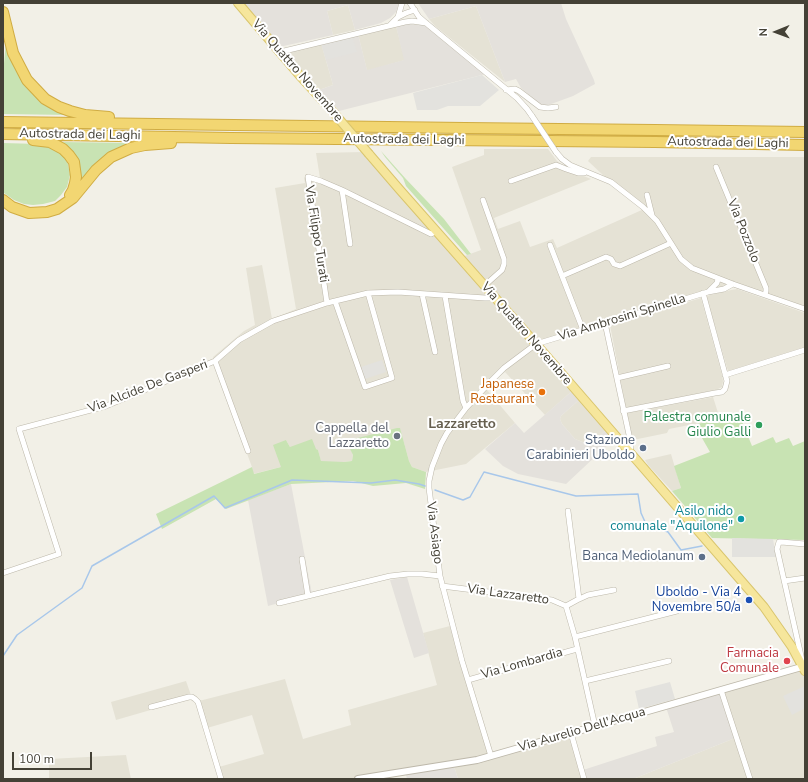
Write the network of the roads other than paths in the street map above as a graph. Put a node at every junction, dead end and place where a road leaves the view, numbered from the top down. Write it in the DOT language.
graph roads {
  1 [pos="238,3"];
  2 [pos="402,3"];
  3 [pos="410,3"];
  4 [pos="414,10"];
  5 [pos="3,12"];
  6 [pos="398,17"];
  7 [pos="405,22"];
  8 [pos="426,24"];
  9 [pos="389,26"];
  10 [pos="280,52"];
  11 [pos="506,90"];
  12 [pos="556,107"];
  13 [pos="3,122"];
  14 [pos="156,124"];
  15 [pos="805,132"];
  16 [pos="3,134"];
  17 [pos="3,137"];
  18 [pos="231,138"];
  19 [pos="805,145"];
  20 [pos="716,167"];
  21 [pos="591,174"];
  22 [pos="511,181"];
  23 [pos="342,190"];
  24 [pos="647,195"];
  25 [pos="3,200"];
  26 [pos="483,200"];
  27 [pos="62,205"];
  28 [pos="653,216"];
  29 [pos="437,231"];
  30 [pos="671,243"];
  31 [pos="350,244"];
  32 [pos="550,245"];
  33 [pos="562,276"];
  34 [pos="718,279"];
  35 [pos="733,284"];
  36 [pos="484,286"];
  37 [pos="708,292"];
  38 [pos="368,293"];
  39 [pos="422,294"];
  40 [pos="703,294"];
  41 [pos="764,295"];
  42 [pos="445,296"];
  43 [pos="493,296"];
  44 [pos="335,301"];
  45 [pos="327,303"];
  46 [pos="805,310"];
  47 [pos="605,323"];
  48 [pos="583,330"];
  49 [pos="536,344"];
  50 [pos="805,350"];
  51 [pos="435,352"];
  52 [pos="215,361"];
  53 [pos="668,366"];
  54 [pos="726,376"];
  55 [pos="617,378"];
  56 [pos="466,408"];
  57 [pos="623,411"];
  58 [pos="248,450"];
  59 [pos="628,451"];
  60 [pos="568,511"];
  61 [pos="805,544"];
  62 [pos="302,559"];
  63 [pos="3,573"];
  64 [pos="440,576"];
  65 [pos="805,578"];
  66 [pos="784,581"];
  67 [pos="442,586"];
  68 [pos="614,590"];
  69 [pos="308,596"];
  70 [pos="579,599"];
  71 [pos="280,603"];
  72 [pos="566,606"];
  73 [pos="678,611"];
  74 [pos="575,637"];
  75 [pos="795,645"];
  76 [pos="577,649"];
  77 [pos="669,661"];
  78 [pos="804,668"];
  79 [pos="468,680"];
  80 [pos="584,681"];
  81 [pos="721,690"];
  82 [pos="151,707"];
  83 [pos="595,726"];
  84 [pos="571,733"];
  85 [pos="491,756"];
  86 [pos="221,779"];
  87 [pos="358,779"];
  88 [pos="584,779"];
  89 [pos="750,779"];
  1 -- 10 [label="main road, Via Quattro Novembre"];
  2 -- 6 [label="street"];
  3 -- 4 [label="street"];
  4 -- 6 [label="street"];
  4 -- 7 [label="street"];
  4 -- 8 [label="street"];
  5 -- 14 [label="highway"];
  6 -- 9 [label="street"];
  7 -- 8 [label="street"];
  7 -- 9 [label="street"];
  8 -- 11 [label="street"];
  9 -- 10 [label="street"];
  10 -- 29 [label="main road, Via Quattro Novembre, bridge"];
  11 -- 12 [label="street"];
  11 -- 21 [label="street, bridge"];
  13 -- 14 [label="highway, Autostrada dei Laghi"];
  14 -- 15 [label="highway, Autostrada dei Laghi"];
  16 -- 18 [label="highway, Autostrada dei Laghi"];
  17 -- 27 [label="highway"];
  18 -- 19 [label="highway, Autostrada dei Laghi"];
  18 -- 27 [label="highway"];
  20 -- 41 [label="street, Via Pozzolo"];
  21 -- 22 [label="street"];
  21 -- 28 [label="street"];
  23 -- 29 [label="street, Via Filippo Turati"];
  23 -- 31 [label="street"];
  23 -- 45 [label="street, Via Filippo Turati"];
  24 -- 28 [label="street"];
  25 -- 27 [label="highway"];
  26 -- 36 [label="street"];
  28 -- 30 [label="street"];
  29 -- 36 [label="main road, Via Quattro Novembre"];
  30 -- 33 [label="street"];
  30 -- 34 [label="street"];
  32 -- 33 [label="street"];
  33 -- 48 [label="street"];
  34 -- 35 [label="street"];
  34 -- 37 [label="street"];
  35 -- 37 [label="street, Via Ambrosini Spinella"];
  35 -- 41 [label="street"];
  36 -- 43 [label="main road, Via Quattro Novembre"];
  37 -- 40 [label="street, Via Ambrosini Spinella"];
  38 -- 39 [label="street, Via Alcide De Gasperi"];
  38 -- 44 [label="street, Via Alcide De Gasperi"];
  38 -- 44 [label="street"];
  39 -- 42 [label="street, Via Alcide De Gasperi"];
  39 -- 51 [label="street"];
  40 -- 47 [label="street, Via Ambrosini Spinella"];
  40 -- 54 [label="street"];
  41 -- 46 [label="street"];
  42 -- 43 [label="street, Via Alcide De Gasperi"];
  42 -- 56 [label="street"];
  43 -- 49 [label="main road, Via Quattro Novembre"];
  44 -- 45 [label="street, Via Alcide De Gasperi"];
  45 -- 52 [label="street, Via Alcide De Gasperi"];
  47 -- 48 [label="street, Via Ambrosini Spinella"];
  47 -- 55 [label="street"];
  48 -- 49 [label="street, Via Ambrosini Spinella"];
  49 -- 56 [label="street, Via Asiago"];
  49 -- 59 [label="main road, Via Quattro Novembre"];
  50 -- 54 [label="street"];
  52 -- 58 [label="street"];
  52 -- 63 [label="street, Via Alcide De Gasperi"];
  53 -- 55 [label="street"];
  54 -- 57 [label="street"];
  55 -- 57 [label="street"];
  56 -- 64 [label="street, Via Asiago"];
  57 -- 59 [label="street"];
  59 -- 75 [label="main road, Via Quattro Novembre"];
  60 -- 70 [label="street"];
  61 -- 66 [label="street"];
  62 -- 69 [label="street"];
  64 -- 67 [label="street, Via Asiago"];
  64 -- 69 [label="street"];
  65 -- 66 [label="street"];
  66 -- 75 [label="street"];
  67 -- 72 [label="street, Via Lazzaretto"];
  67 -- 79 [label="street, Via Asiago"];
  68 -- 70 [label="street"];
  69 -- 71 [label="street"];
  70 -- 72 [label="street"];
  72 -- 74 [label="street, Via Lazzaretto"];
  73 -- 74 [label="street"];
  74 -- 76 [label="street, Via Lazzaretto"];
  75 -- 78 [label="main road, Via Quattro Novembre"];
  76 -- 79 [label="street, Via Lombardia"];
  76 -- 80 [label="street, Via Lazzaretto"];
  77 -- 80 [label="street"];
  78 -- 81 [label="street, Via Aurelio Dell'Acqua"];
  79 -- 85 [label="street, Via Asiago"];
  80 -- 83 [label="street, Via Lazzaretto"];
  81 -- 83 [label="street, Via Aurelio Dell'Acqua"];
  81 -- 89 [label="street"];
  82 -- 86 [label="street"];
  83 -- 84 [label="street, Via Aurelio Dell'Acqua"];
  84 -- 85 [label="street, Via Aurelio Dell'Acqua"];
  84 -- 88 [label="street"];
  85 -- 87 [label="street, Via Aurelio Dell'Acqua"];
}
